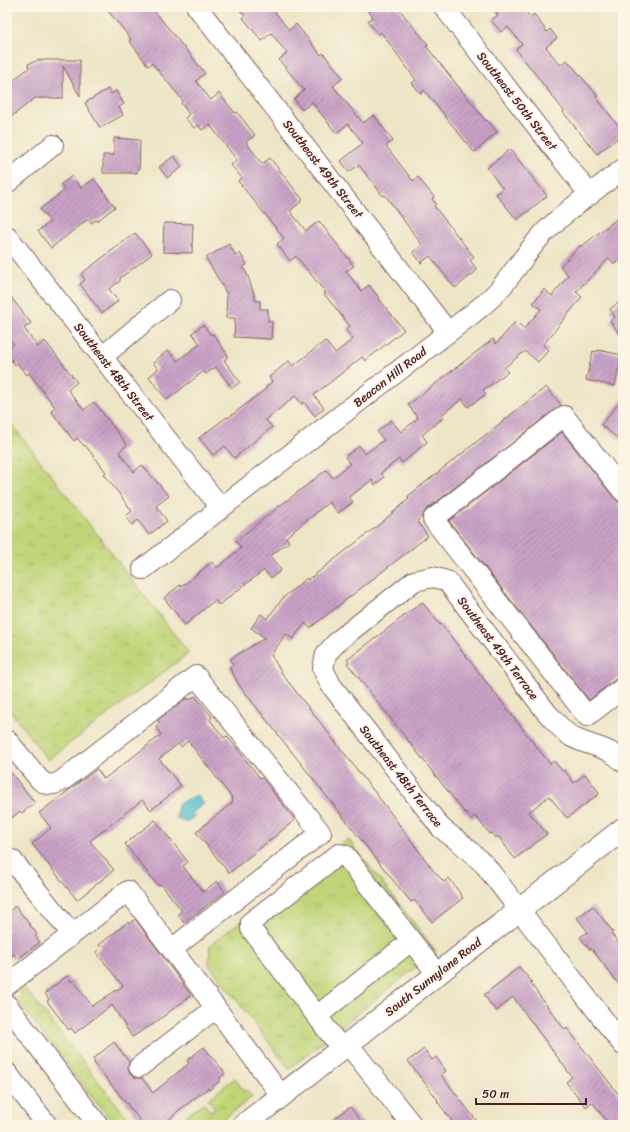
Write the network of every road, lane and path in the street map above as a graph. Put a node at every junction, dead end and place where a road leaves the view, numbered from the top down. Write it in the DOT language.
graph roads {
  1 [pos="197,7"];
  2 [pos="444,7"];
  3 [pos="53,145"];
  4 [pos="623,169"];
  5 [pos="7,183"];
  6 [pos="590,195"];
  7 [pos="7,236"];
  8 [pos="170,300"];
  9 [pos="448,332"];
  10 [pos="102,357"];
  11 [pos="623,491"];
  12 [pos="221,508"];
  13 [pos="143,569"];
  14 [pos="370,616"];
  15 [pos="623,688"];
  16 [pos="7,742"];
  17 [pos="623,762"];
  18 [pos="623,829"];
  19 [pos="12,860"];
  20 [pos="518,910"];
  21 [pos="72,934"];
  22 [pos="411,941"];
  23 [pos="172,949"];
  24 [pos="437,974"];
  25 [pos="7,984"];
  26 [pos="216,1008"];
  27 [pos="10,1016"];
  28 [pos="317,1016"];
  29 [pos="623,1045"];
  30 [pos="345,1046"];
  31 [pos="139,1067"];
  32 [pos="7,1073"];
  33 [pos="281,1095"];
  34 [pos="47,1125"];
  35 [pos="98,1125"];
  36 [pos="244,1125"];
  37 [pos="412,1125"];
  1 -- 9 [label="street, Southeast 49th Street"];
  2 -- 6 [label="street, Southeast 50th Street"];
  3 -- 5 [label="street"];
  4 -- 6 [label="street, Beacon Hill Road"];
  6 -- 9 [label="street, Beacon Hill Road"];
  7 -- 10 [label="street, Southeast 48th Street"];
  8 -- 10 [label="street"];
  9 -- 12 [label="street, Beacon Hill Road"];
  10 -- 12 [label="street, Southeast 48th Street"];
  11 -- 15 [label="street"];
  12 -- 13 [label="street, Beacon Hill Road"];
  14 -- 17 [label="street, Southeast 49th Terrace"];
  14 -- 20 [label="street, Southeast 48th Terrace"];
  16 -- 23 [label="street"];
  18 -- 20 [label="main road, South Sunnylane Road"];
  19 -- 21 [label="street"];
  20 -- 24 [label="main road, South Sunnylane Road"];
  20 -- 29 [label="street, Southeast 48th Terrace"];
  21 -- 23 [label="street"];
  21 -- 25 [label="street"];
  22 -- 24 [label="street"];
  22 -- 28 [label="street"];
  22 -- 28 [label="street"];
  23 -- 26 [label="street"];
  24 -- 30 [label="main road, South Sunnylane Road"];
  26 -- 31 [label="street"];
  26 -- 33 [label="street"];
  27 -- 35 [label="street"];
  28 -- 30 [label="street"];
  30 -- 33 [label="main road, South Sunnylane Road"];
  30 -- 37 [label="street"];
  32 -- 34 [label="street"];
  33 -- 36 [label="main road, South Sunnylane Road"];
}
